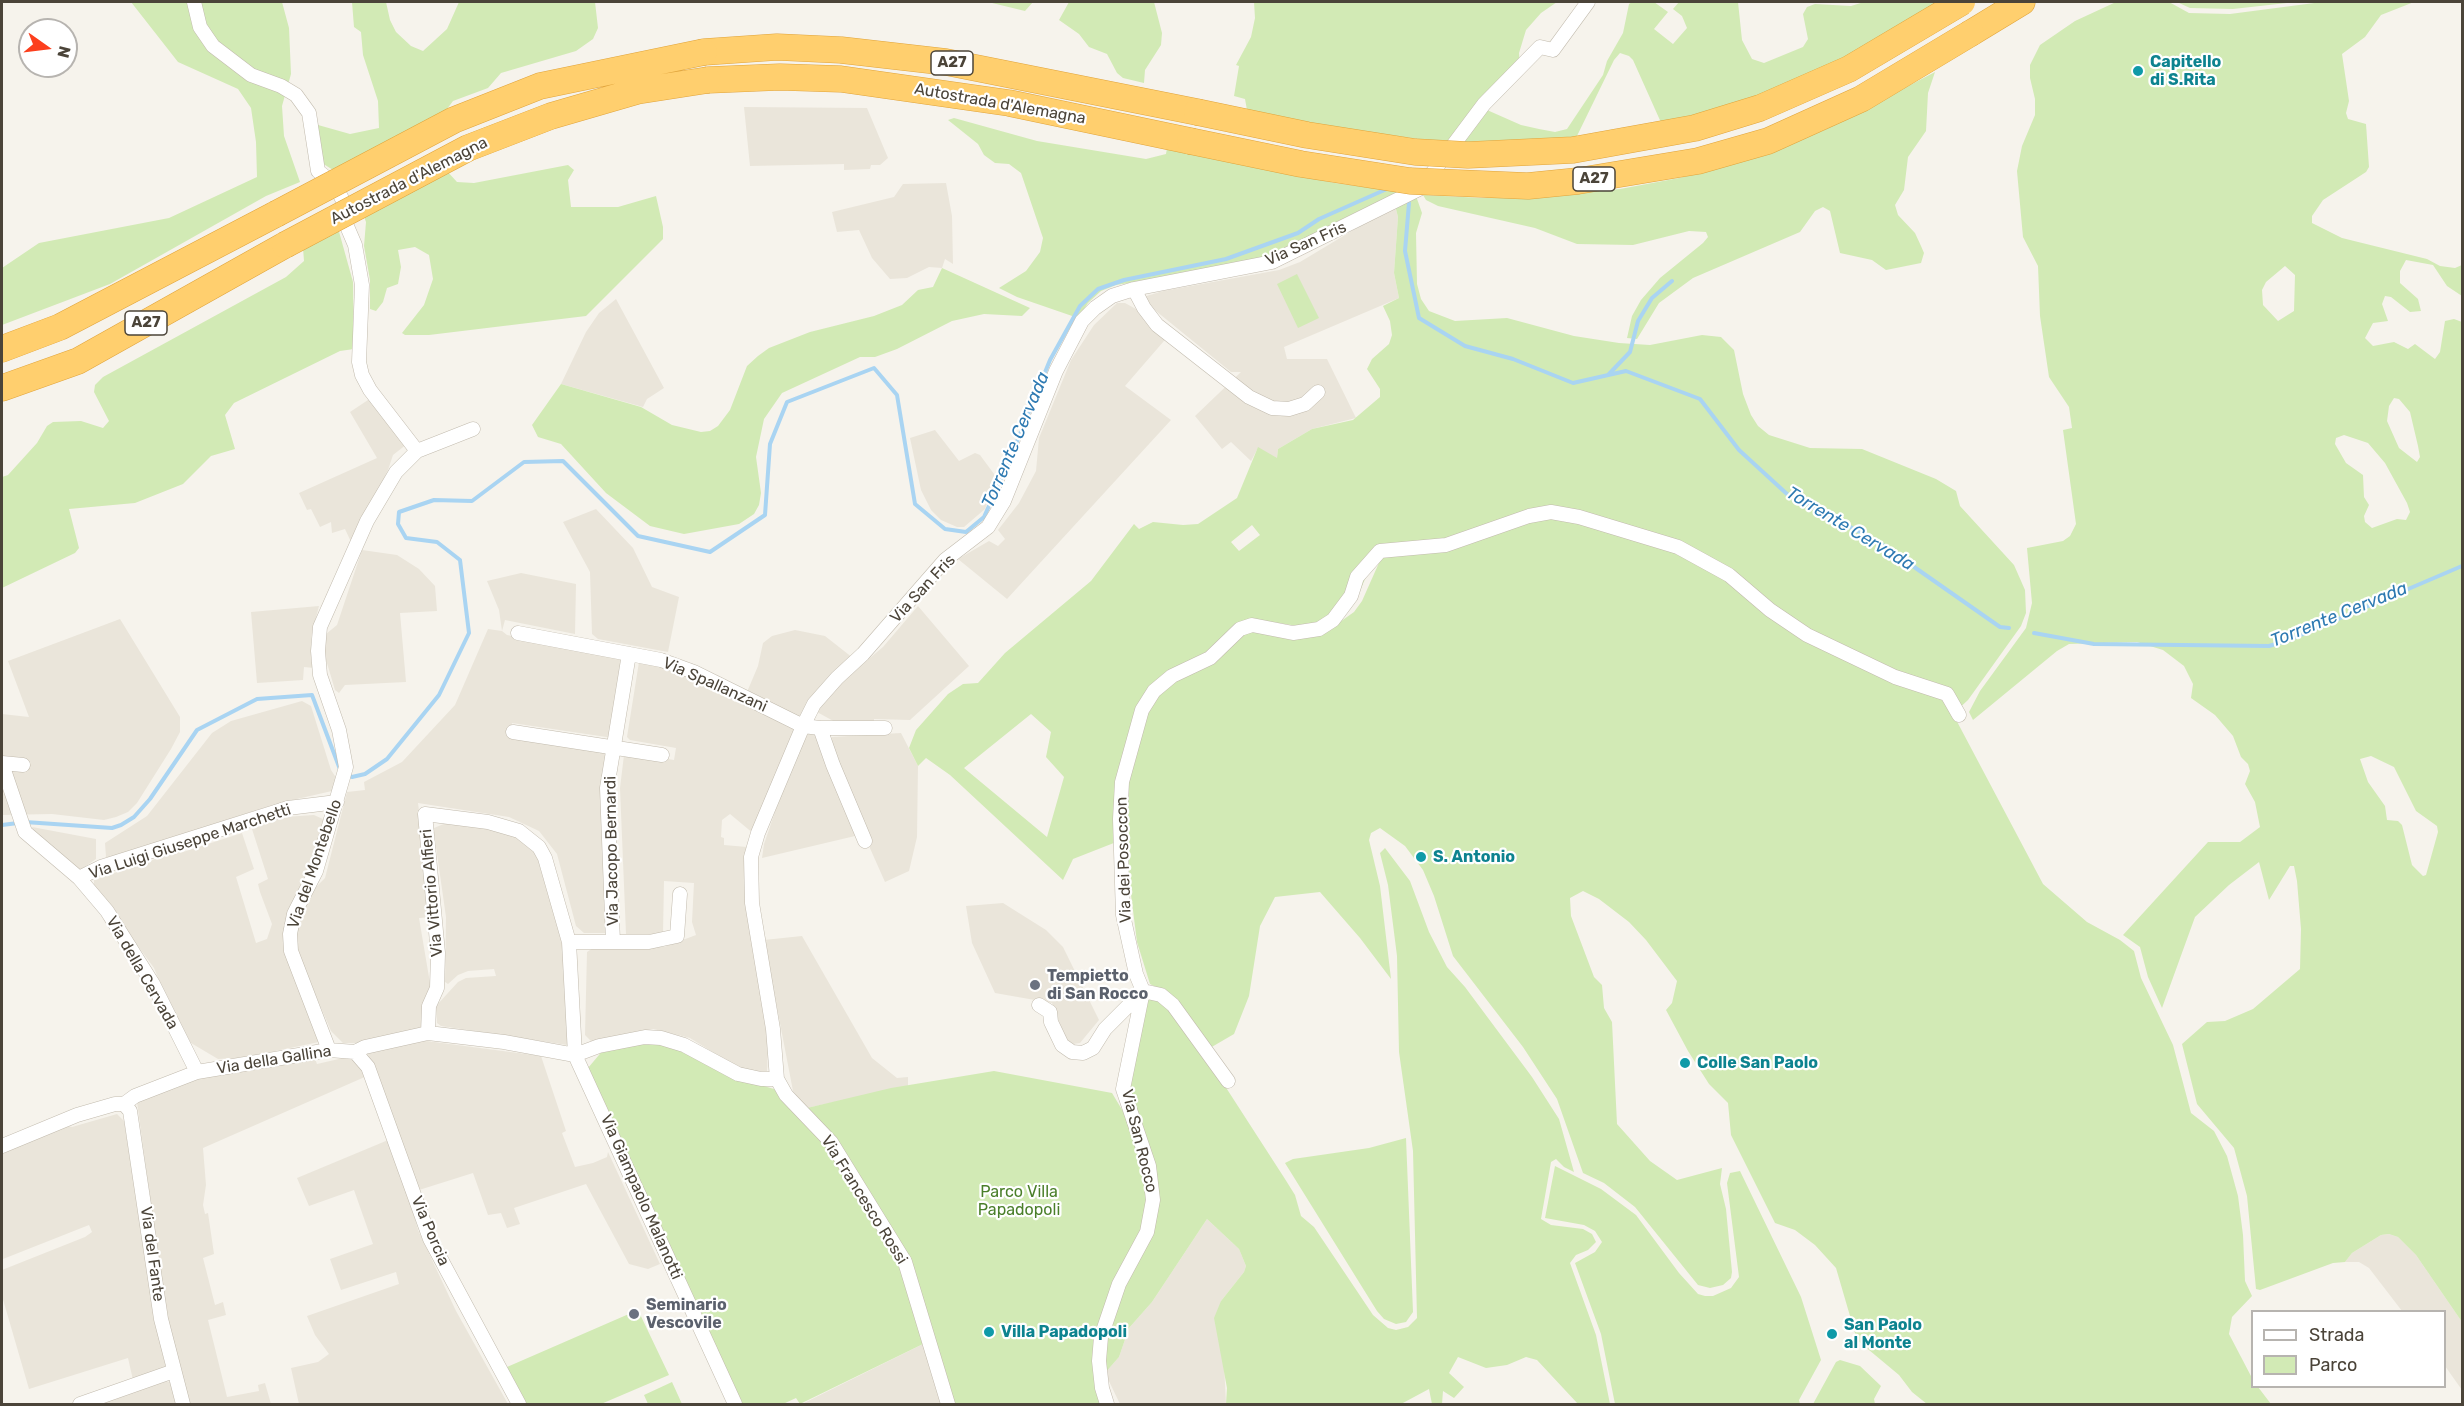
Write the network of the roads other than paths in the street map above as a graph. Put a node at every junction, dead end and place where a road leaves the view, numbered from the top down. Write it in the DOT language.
graph roads {
  1 [pos="194,2"];
  2 [pos="1588,2"];
  3 [pos="1962,2"];
  4 [pos="2022,2"];
  5 [pos="1134,289"];
  6 [pos="2,349"];
  7 [pos="2,388"];
  8 [pos="1318,392"];
  9 [pos="473,429"];
  10 [pos="417,451"];
  11 [pos="518,633"];
  12 [pos="629,654"];
  13 [pos="1959,715"];
  14 [pos="803,726"];
  15 [pos="820,728"];
  16 [pos="885,728"];
  17 [pos="513,732"];
  18 [pos="614,747"];
  19 [pos="662,755"];
  20 [pos="2,764"];
  21 [pos="23,765"];
  22 [pos="337,802"];
  23 [pos="865,841"];
  24 [pos="79,878"];
  25 [pos="680,894"];
  26 [pos="569,942"];
  27 [pos="613,942"];
  28 [pos="1143,991"];
  29 [pos="1039,1005"];
  30 [pos="428,1034"];
  31 [pos="329,1050"];
  32 [pos="355,1052"];
  33 [pos="575,1055"];
  34 [pos="196,1072"];
  35 [pos="777,1079"];
  36 [pos="1228,1081"];
  37 [pos="124,1104"];
  38 [pos="2,1146"];
  39 [pos="174,1371"];
  40 [pos="80,1404"];
  41 [pos="183,1404"];
  42 [pos="519,1404"];
  43 [pos="735,1404"];
  44 [pos="948,1404"];
  45 [pos="1107,1404"];
  1 -- 10 [label="street"];
  2 -- 5 [label="street, Via San Fris"];
  3 -- 6 [label="highway, Autostrada d'Alemagna / A27, bridge"];
  4 -- 7 [label="highway, Autostrada d'Alemagna / A27, bridge"];
  5 -- 8 [label="street"];
  5 -- 14 [label="street, Via San Fris"];
  9 -- 10 [label="street, Via del Montebello"];
  10 -- 22 [label="street, Via del Montebello"];
  11 -- 12 [label="street, Via Spallanzani"];
  12 -- 14 [label="street, Via Spallanzani"];
  12 -- 18 [label="street, Via Jacopo Bernardi"];
  13 -- 28 [label="street, Via dei Posoccon"];
  14 -- 15 [label="street, Via Spallanzani"];
  14 -- 35 [label="street, Via San Fris"];
  15 -- 16 [label="street, Via Spallanzani"];
  15 -- 23 [label="street"];
  17 -- 18 [label="street"];
  18 -- 19 [label="street"];
  18 -- 27 [label="street, Via Jacopo Bernardi"];
  20 -- 21 [label="street, Via della Cervada"];
  20 -- 24 [label="street, Via della Cervada"];
  22 -- 24 [label="street, Via Luigi Giuseppe Marchetti"];
  22 -- 31 [label="street, Via del Montebello"];
  24 -- 34 [label="street, Via della Cervada"];
  25 -- 27 [label="street"];
  26 -- 27 [label="street"];
  26 -- 30 [label="street, Via Vittorio Alfieri"];
  26 -- 33 [label="street"];
  28 -- 29 [label="street"];
  28 -- 36 [label="street"];
  28 -- 45 [label="street, Via San Rocco"];
  30 -- 32 [label="street, Via della Gallina"];
  30 -- 33 [label="street, Via della Gallina"];
  31 -- 32 [label="street, Via della Gallina"];
  31 -- 34 [label="street, Via della Gallina"];
  32 -- 42 [label="street, Via Porcia"];
  33 -- 35 [label="street"];
  33 -- 43 [label="street, Via Giampaolo Malanotti"];
  34 -- 37 [label="street, Via della Gallina"];
  35 -- 44 [label="street, Via Francesco Rossi"];
  37 -- 38 [label="street, Via della Gallina"];
  37 -- 39 [label="street, Via del Fante"];
  39 -- 40 [label="street"];
  39 -- 41 [label="street, Via del Fante"];
}
